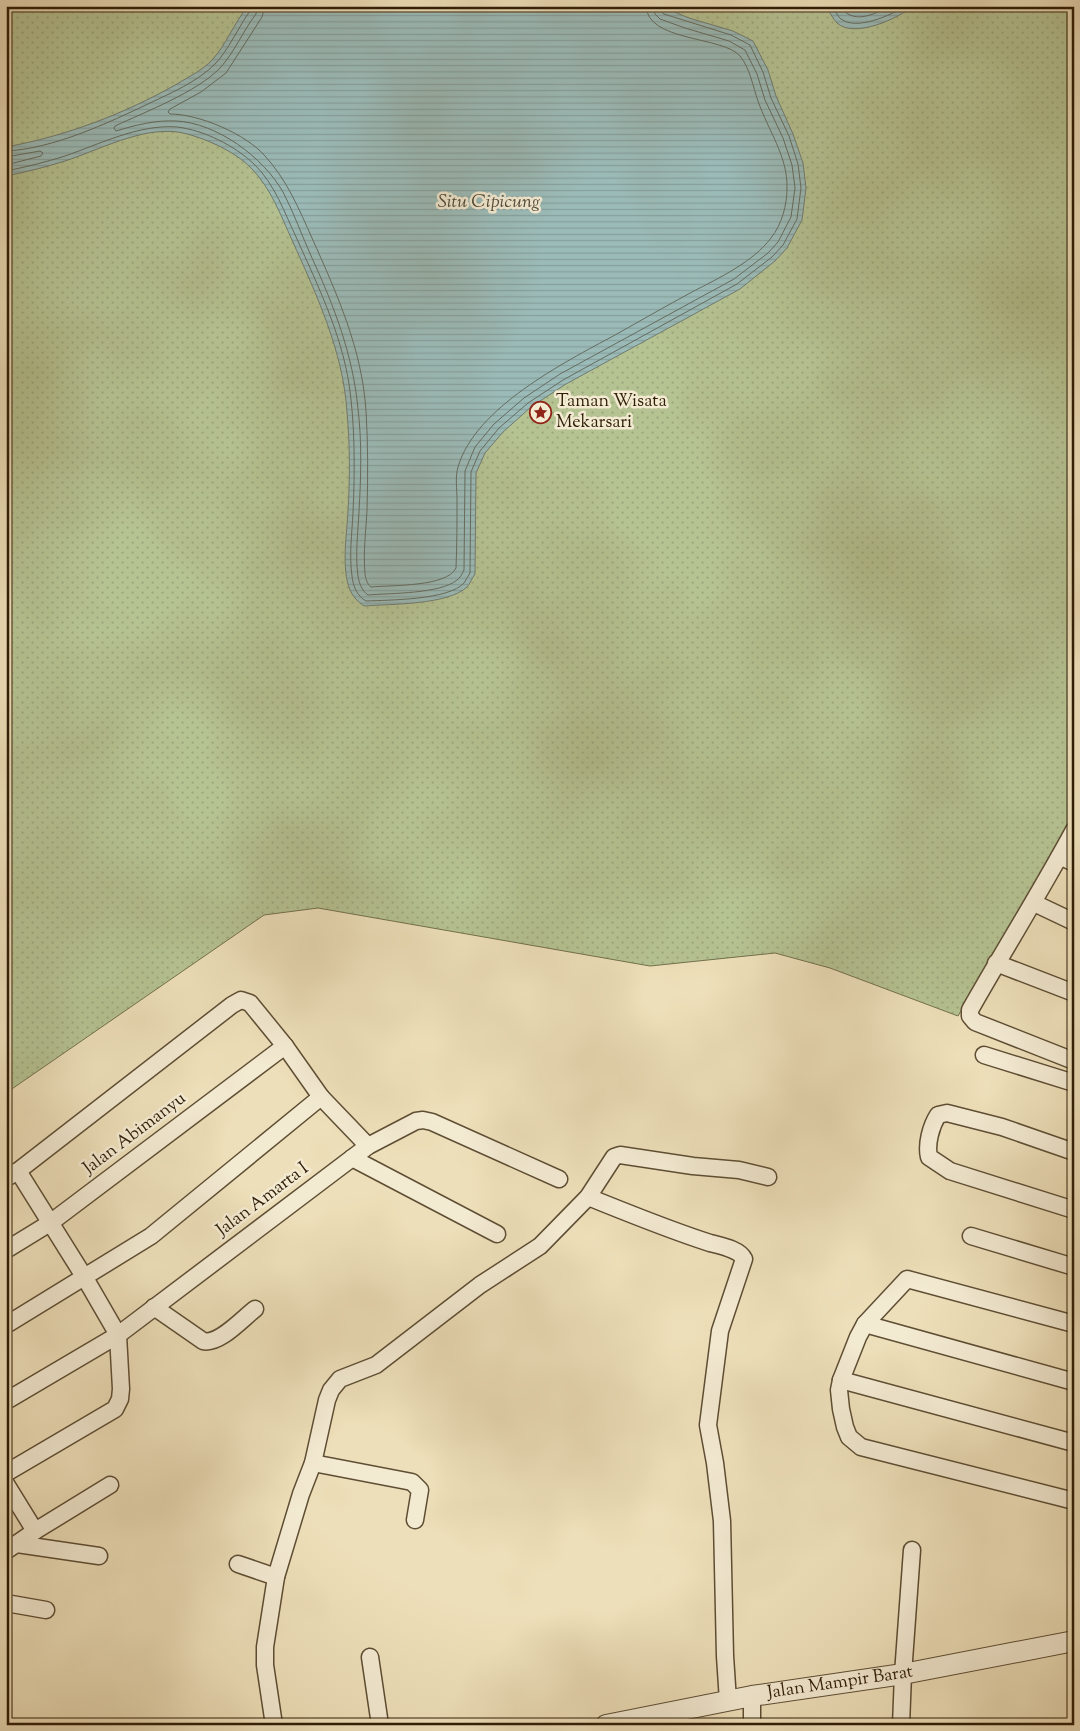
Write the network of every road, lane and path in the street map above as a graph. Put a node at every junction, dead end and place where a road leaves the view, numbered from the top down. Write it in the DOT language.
graph roads {
  1 [pos="1074,830"];
  2 [pos="1067,859"];
  3 [pos="1034,903"];
  4 [pos="1074,922"];
  5 [pos="996,962"];
  6 [pos="1074,993"];
  7 [pos="285,1046"];
  8 [pos="984,1055"];
  9 [pos="1074,1061"];
  10 [pos="1074,1083"];
  11 [pos="321,1097"];
  12 [pos="368,1146"];
  13 [pos="1074,1152"];
  14 [pos="352,1158"];
  15 [pos="12,1175"];
  16 [pos="768,1177"];
  17 [pos="559,1178"];
  18 [pos="588,1197"];
  19 [pos="1074,1210"];
  20 [pos="50,1223"];
  21 [pos="497,1234"];
  22 [pos="971,1236"];
  23 [pos="6,1250"];
  24 [pos="1074,1267"];
  25 [pos="85,1278"];
  26 [pos="154,1307"];
  27 [pos="255,1309"];
  28 [pos="865,1324"];
  29 [pos="1074,1324"];
  30 [pos="6,1325"];
  31 [pos="118,1336"];
  32 [pos="841,1380"];
  33 [pos="1074,1382"];
  34 [pos="6,1401"];
  35 [pos="1074,1442"];
  36 [pos="313,1463"];
  37 [pos="6,1473"];
  38 [pos="6,1484"];
  39 [pos="110,1485"];
  40 [pos="1074,1502"];
  41 [pos="416,1520"];
  42 [pos="35,1531"];
  43 [pos="12,1547"];
  44 [pos="912,1550"];
  45 [pos="99,1556"];
  46 [pos="238,1564"];
  47 [pos="276,1576"];
  48 [pos="6,1603"];
  49 [pos="46,1610"];
  50 [pos="1074,1641"];
  51 [pos="370,1658"];
  52 [pos="903,1674"];
  53 [pos="752,1696"];
  54 [pos="728,1701"];
  55 [pos="274,1725"];
  56 [pos="380,1725"];
  57 [pos="606,1725"];
  58 [pos="752,1725"];
  59 [pos="901,1725"];
  1 -- 2 [label="street"];
  2 -- 3 [label="street"];
  3 -- 4 [label="street"];
  3 -- 5 [label="street"];
  5 -- 6 [label="street"];
  5 -- 9 [label="street"];
  7 -- 11 [label="street"];
  7 -- 15 [label="street"];
  7 -- 20 [label="street, Jalan Abimanyu"];
  8 -- 10 [label="street"];
  11 -- 12 [label="street"];
  11 -- 25 [label="street"];
  12 -- 14 [label="street, Jalan Amarta I"];
  12 -- 17 [label="street, Jalan Amarta I"];
  13 -- 19 [label="street"];
  14 -- 21 [label="street"];
  14 -- 26 [label="street, Jalan Amarta I"];
  15 -- 20 [label="street"];
  16 -- 18 [label="street"];
  18 -- 36 [label="street"];
  18 -- 54 [label="street"];
  20 -- 23 [label="street, Jalan Abimanyu"];
  20 -- 25 [label="street"];
  22 -- 24 [label="street"];
  25 -- 30 [label="street"];
  25 -- 31 [label="street"];
  26 -- 27 [label="street"];
  26 -- 31 [label="street, Jalan Amarta I"];
  28 -- 29 [label="street"];
  28 -- 32 [label="street"];
  28 -- 33 [label="street"];
  31 -- 34 [label="street, Jalan Amarta I"];
  31 -- 37 [label="street"];
  32 -- 35 [label="street"];
  32 -- 40 [label="street"];
  36 -- 41 [label="street"];
  36 -- 47 [label="street"];
  38 -- 42 [label="street"];
  39 -- 42 [label="street"];
  42 -- 43 [label="street"];
  43 -- 45 [label="street"];
  44 -- 52 [label="street"];
  46 -- 47 [label="street"];
  47 -- 55 [label="street"];
  48 -- 49 [label="street"];
  50 -- 52 [label="street, Jalan Mampir Barat"];
  51 -- 56 [label="street"];
  52 -- 53 [label="street, Jalan Mampir Barat"];
  52 -- 59 [label="street"];
  53 -- 54 [label="street, Jalan Mampir Barat"];
  53 -- 58 [label="street"];
  54 -- 57 [label="street, Jalan Mampir Barat"];
}
